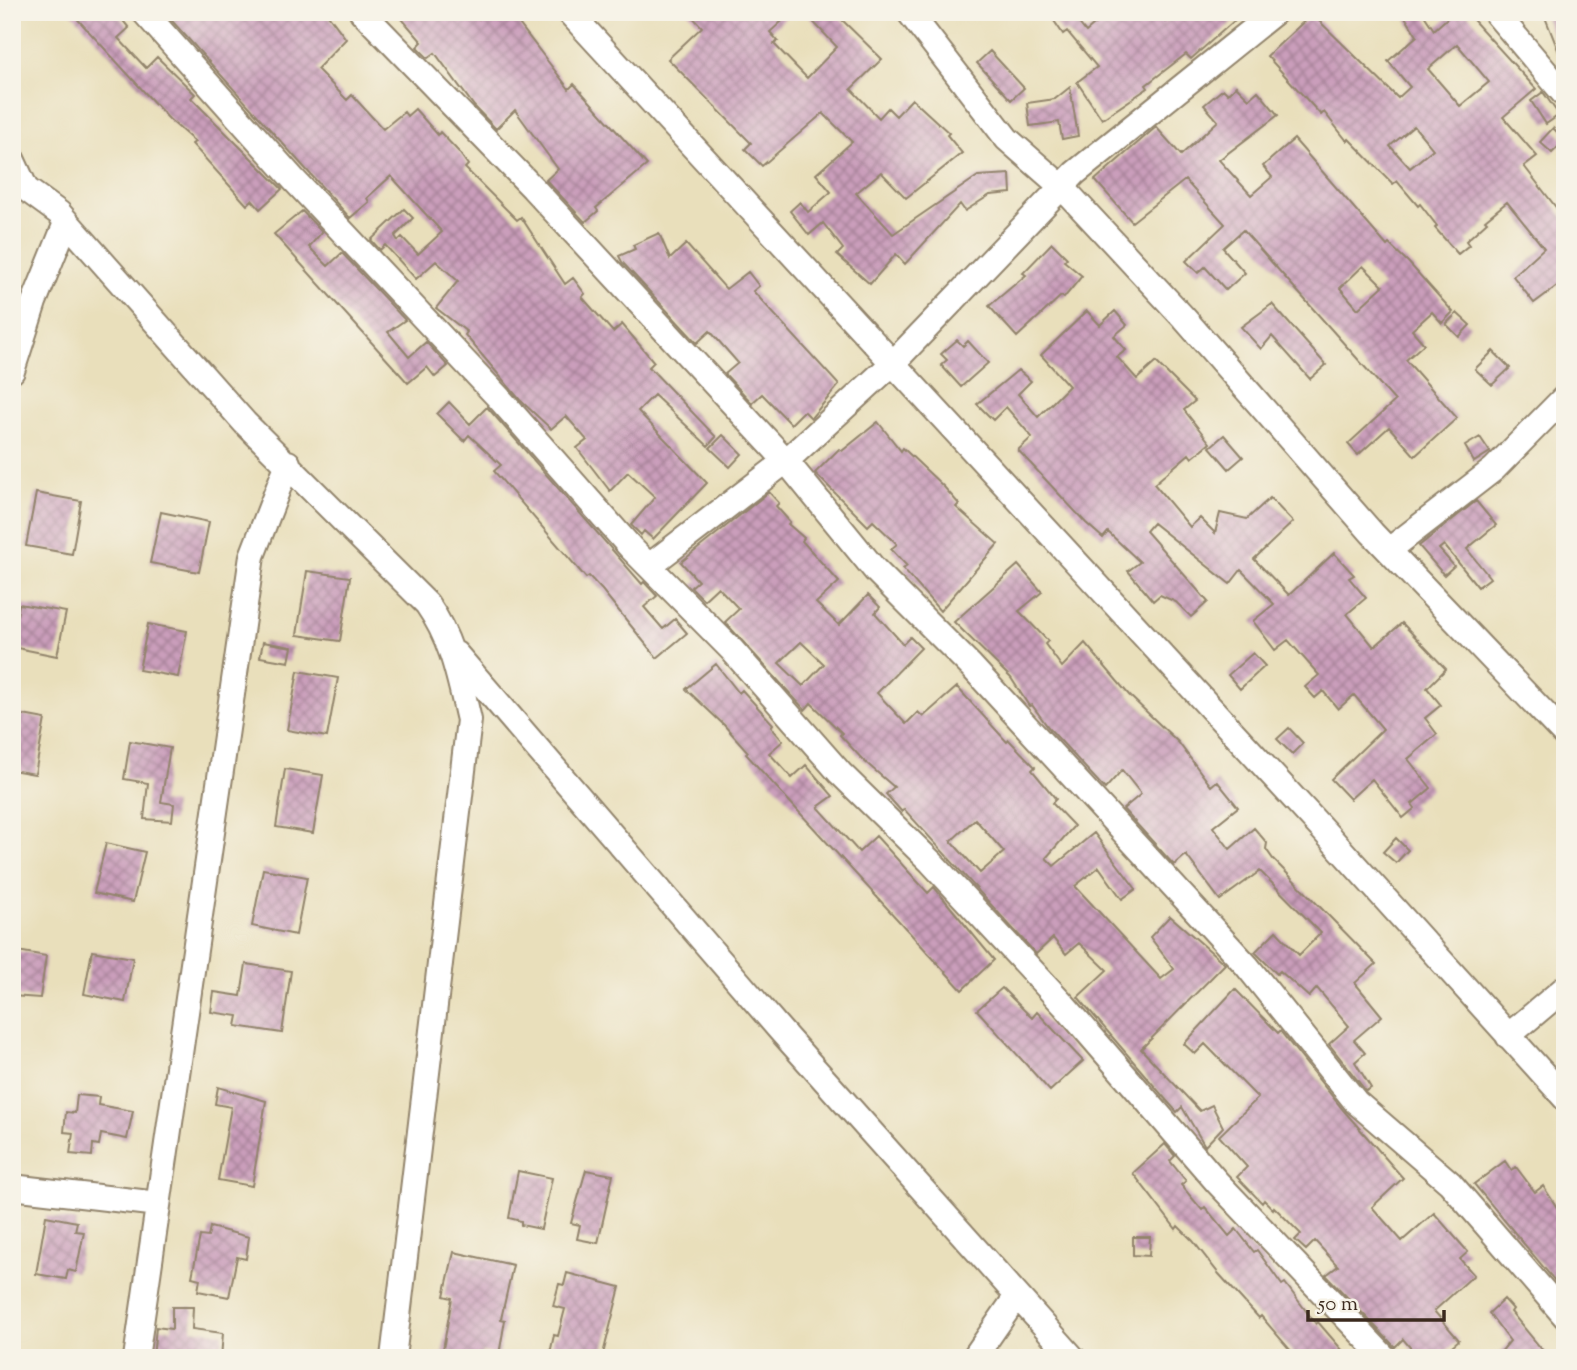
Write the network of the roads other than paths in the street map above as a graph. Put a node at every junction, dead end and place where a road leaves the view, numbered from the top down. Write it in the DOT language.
graph roads {
  1 [pos="144,12"];
  2 [pos="362,12"];
  3 [pos="569,12"];
  4 [pos="909,12"];
  5 [pos="1275,12"];
  6 [pos="1495,12"];
  7 [pos="1565,95"];
  8 [pos="12,159"];
  9 [pos="19,187"];
  10 [pos="1062,187"];
  11 [pos="66,223"];
  12 [pos="894,362"];
  13 [pos="12,371"];
  14 [pos="1563,399"];
  15 [pos="786,461"];
  16 [pos="288,463"];
  17 [pos="1389,550"];
  18 [pos="649,566"];
  19 [pos="453,650"];
  20 [pos="1565,735"];
  21 [pos="1565,988"];
  22 [pos="1508,1035"];
  23 [pos="1565,1098"];
  24 [pos="12,1187"];
  25 [pos="158,1204"];
  26 [pos="1017,1296"];
  27 [pos="1565,1316"];
  28 [pos="136,1358"];
  29 [pos="393,1358"];
  30 [pos="974,1358"];
  31 [pos="1073,1358"];
  32 [pos="1385,1358"];
  1 -- 18 [label="street"];
  2 -- 15 [label="street"];
  3 -- 12 [label="street"];
  4 -- 10 [label="street"];
  5 -- 10 [label="street"];
  6 -- 7 [label="street"];
  8 -- 9 [label="street"];
  9 -- 11 [label="street"];
  10 -- 12 [label="street"];
  10 -- 17 [label="street"];
  11 -- 13 [label="street"];
  11 -- 16 [label="street"];
  12 -- 15 [label="street"];
  12 -- 22 [label="street"];
  14 -- 17 [label="street"];
  15 -- 18 [label="street"];
  15 -- 27 [label="street"];
  16 -- 19 [label="street"];
  16 -- 25 [label="street"];
  17 -- 20 [label="street"];
  18 -- 32 [label="street"];
  19 -- 26 [label="street"];
  19 -- 29 [label="street"];
  21 -- 22 [label="street"];
  22 -- 23 [label="street"];
  24 -- 25 [label="street"];
  25 -- 28 [label="street"];
  26 -- 30 [label="street"];
  26 -- 31 [label="street"];
}
